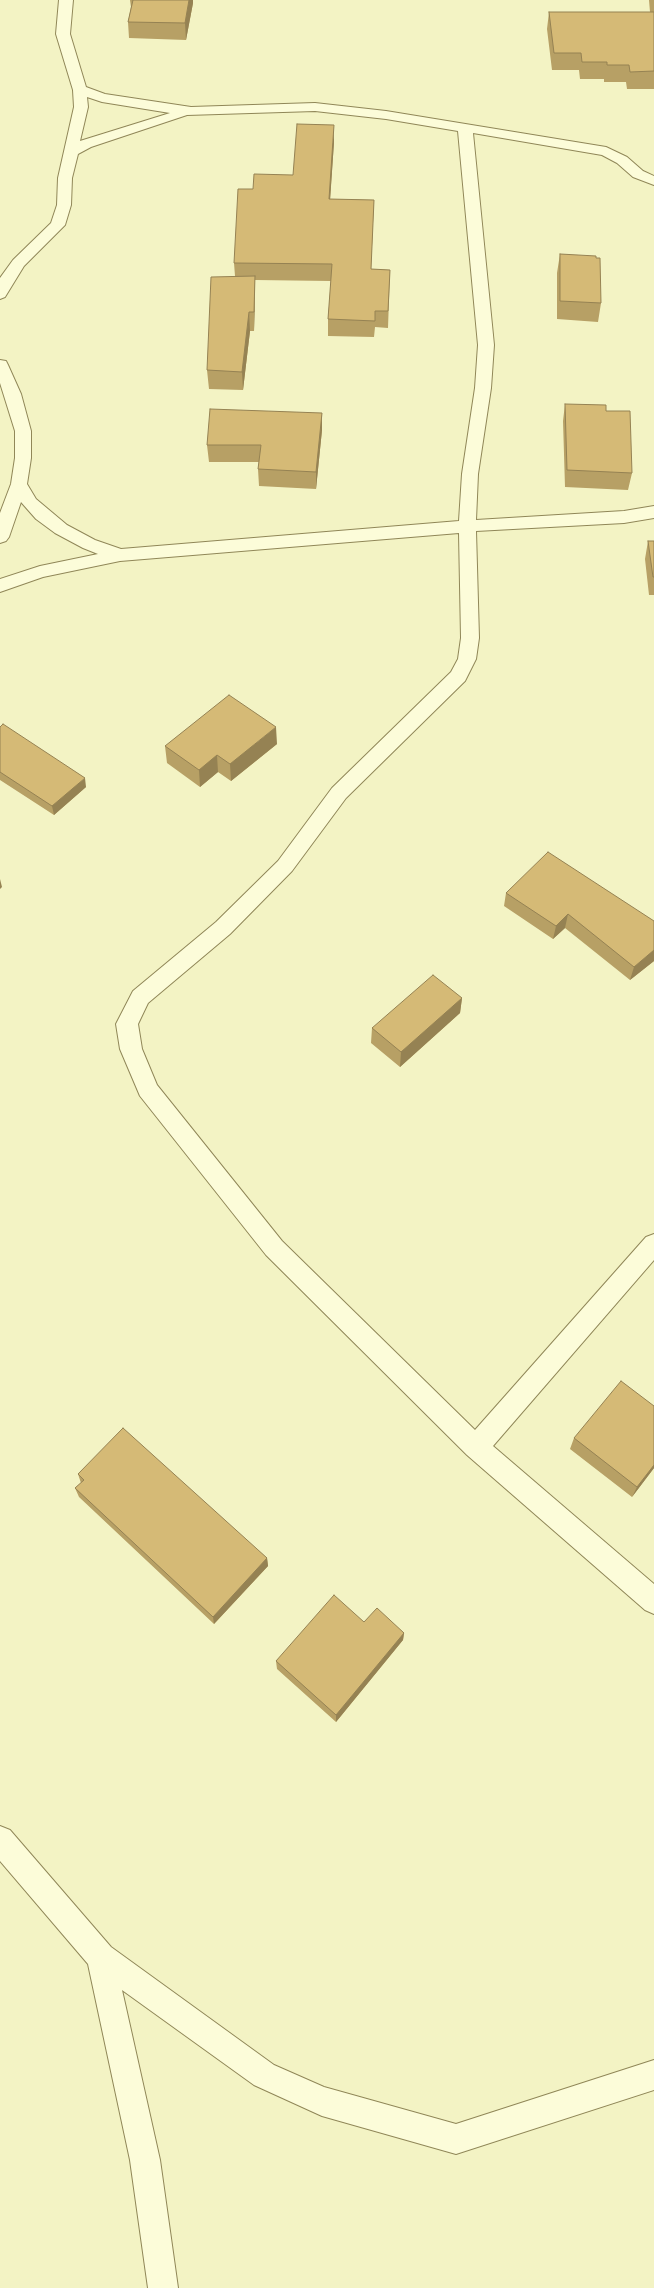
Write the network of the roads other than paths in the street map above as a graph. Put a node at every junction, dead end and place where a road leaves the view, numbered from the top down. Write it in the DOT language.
graph roads {
  1 [pos="66,0"];
  2 [pos="80,90"];
  3 [pos="191,111"];
  4 [pos="465,130"];
  5 [pos="71,152"];
  6 [pos="654,181"];
  7 [pos="0,294"];
  8 [pos="0,365"];
  9 [pos="19,484"];
  10 [pos="654,512"];
  11 [pos="467,526"];
  12 [pos="0,537"];
  13 [pos="120,556"];
  14 [pos="0,586"];
  15 [pos="654,1244"];
  16 [pos="476,1447"];
  17 [pos="654,1601"];
  18 [pos="0,1840"];
  19 [pos="102,1957"];
  20 [pos="654,2075"];
  21 [pos="163,2288"];
  1 -- 2 [label="street"];
  2 -- 3 [label="street"];
  2 -- 5 [label="street"];
  3 -- 4 [label="street"];
  3 -- 5 [label="street"];
  4 -- 6 [label="street"];
  4 -- 11 [label="street"];
  5 -- 7 [label="street"];
  8 -- 9 [label="street"];
  9 -- 12 [label="street"];
  9 -- 13 [label="street"];
  10 -- 11 [label="street"];
  11 -- 13 [label="street"];
  11 -- 16 [label="street"];
  13 -- 14 [label="street"];
  15 -- 16 [label="street"];
  16 -- 17 [label="street"];
  18 -- 19 [label="street"];
  19 -- 20 [label="street"];
  19 -- 21 [label="street"];
}
